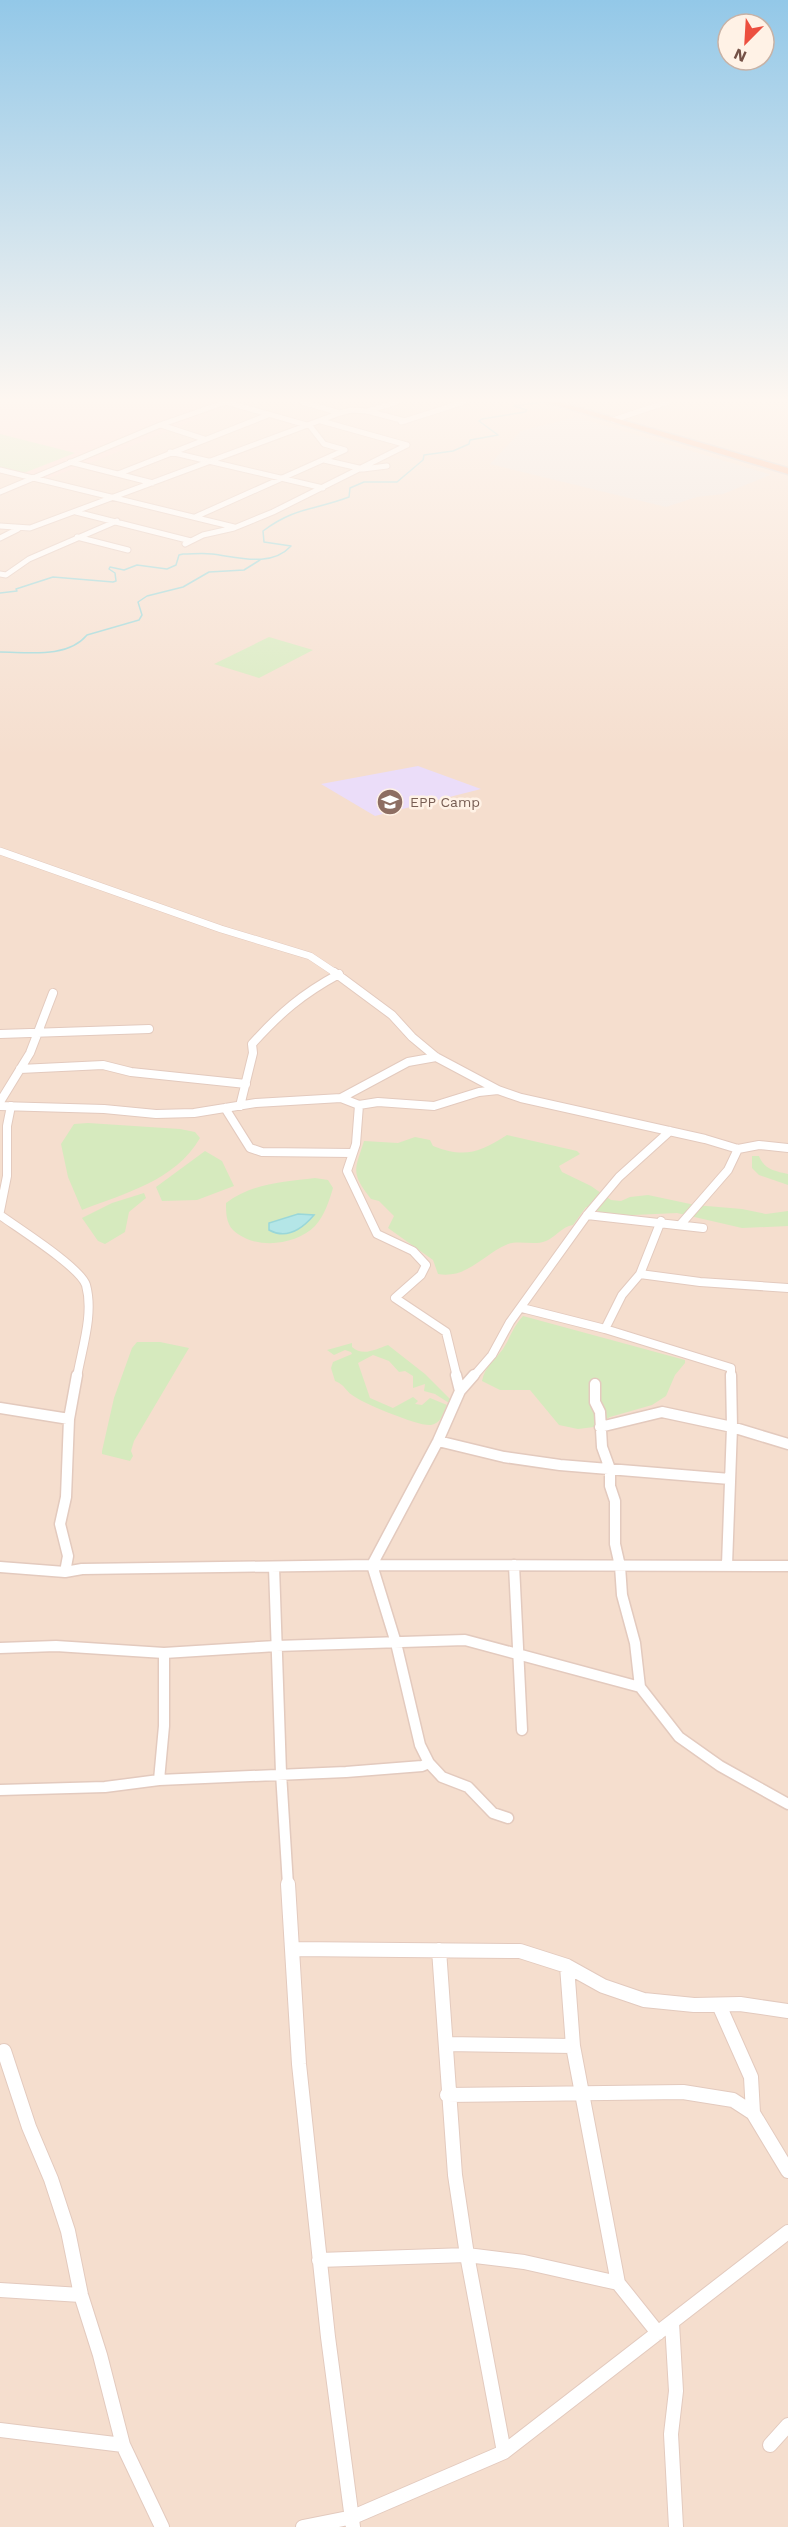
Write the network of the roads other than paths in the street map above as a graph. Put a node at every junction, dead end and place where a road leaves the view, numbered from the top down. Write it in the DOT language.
graph roads {
  1 [pos="53,520"];
  2 [pos="112,520"];
  3 [pos="205,520"];
  4 [pos="252,520"];
  5 [pos="117,521"];
  6 [pos="0,526"];
  7 [pos="234,528"];
  8 [pos="18,529"];
  9 [pos="77,537"];
  10 [pos="0,538"];
  11 [pos="128,550"];
  12 [pos="0,574"];
  13 [pos="0,851"];
  14 [pos="339,974"];
  15 [pos="53,993"];
  16 [pos="149,1029"];
  17 [pos="0,1034"];
  18 [pos="38,1034"];
  19 [pos="436,1057"];
  20 [pos="20,1069"];
  21 [pos="246,1084"];
  22 [pos="498,1090"];
  23 [pos="340,1098"];
  24 [pos="0,1104"];
  25 [pos="359,1105"];
  26 [pos="11,1106"];
  27 [pos="240,1106"];
  28 [pos="225,1108"];
  29 [pos="670,1131"];
  30 [pos="788,1148"];
  31 [pos="738,1149"];
  32 [pos="352,1153"];
  33 [pos="0,1213"];
  34 [pos="587,1215"];
  35 [pos="661,1221"];
  36 [pos="681,1224"];
  37 [pos="703,1228"];
  38 [pos="640,1274"];
  39 [pos="788,1288"];
  40 [pos="522,1308"];
  41 [pos="605,1329"];
  42 [pos="595,1384"];
  43 [pos="460,1390"];
  44 [pos="0,1408"];
  45 [pos="69,1419"];
  46 [pos="600,1427"];
  47 [pos="732,1427"];
  48 [pos="438,1441"];
  49 [pos="788,1444"];
  50 [pos="610,1469"];
  51 [pos="730,1479"];
  52 [pos="372,1565"];
  53 [pos="514,1565"];
  54 [pos="727,1565"];
  55 [pos="620,1566"];
  56 [pos="788,1566"];
  57 [pos="0,1567"];
  58 [pos="274,1567"];
  59 [pos="65,1572"];
  60 [pos="396,1643"];
  61 [pos="276,1646"];
  62 [pos="0,1648"];
  63 [pos="164,1653"];
  64 [pos="521,1657"];
  65 [pos="640,1687"];
  66 [pos="522,1730"];
  67 [pos="429,1763"];
  68 [pos="281,1773"];
  69 [pos="159,1780"];
  70 [pos="0,1790"];
  71 [pos="788,1804"];
  72 [pos="508,1818"];
  73 [pos="292,1949"];
  74 [pos="439,1950"];
  75 [pos="567,1966"];
  76 [pos="719,2004"];
  77 [pos="788,2011"];
  78 [pos="446,2044"];
  79 [pos="573,2046"];
  80 [pos="4,2051"];
  81 [pos="583,2092"];
  82 [pos="447,2095"];
  83 [pos="753,2113"];
  84 [pos="788,2171"];
  85 [pos="788,2232"];
  86 [pos="467,2254"];
  87 [pos="319,2260"];
  88 [pos="618,2283"];
  89 [pos="0,2290"];
  90 [pos="81,2295"];
  91 [pos="672,2323"];
  92 [pos="658,2333"];
  93 [pos="788,2425"];
  94 [pos="0,2430"];
  95 [pos="123,2445"];
  96 [pos="770,2445"];
  97 [pos="504,2452"];
  98 [pos="353,2522"];
  99 [pos="162,2527"];
  100 [pos="303,2527"];
  101 [pos="676,2527"];
  1 -- 8 [label="street"];
  2 -- 5 [label="street"];
  3 -- 7 [label="street"];
  4 -- 7 [label="street"];
  5 -- 7 [label="street"];
  5 -- 9 [label="street"];
  6 -- 8 [label="street"];
  8 -- 10 [label="street"];
  9 -- 11 [label="street"];
  9 -- 12 [label="street"];
  13 -- 14 [label="street"];
  14 -- 19 [label="street"];
  14 -- 21 [label="street"];
  15 -- 18 [label="street"];
  16 -- 18 [label="street"];
  17 -- 18 [label="street"];
  18 -- 20 [label="street"];
  19 -- 22 [label="street"];
  19 -- 23 [label="street"];
  20 -- 21 [label="street"];
  20 -- 24 [label="street"];
  21 -- 27 [label="street"];
  22 -- 25 [label="street"];
  22 -- 29 [label="street"];
  23 -- 25 [label="street"];
  23 -- 27 [label="street"];
  24 -- 26 [label="street"];
  25 -- 32 [label="street"];
  26 -- 28 [label="street"];
  26 -- 33 [label="street"];
  27 -- 28 [label="street"];
  28 -- 32 [label="street"];
  29 -- 31 [label="street"];
  29 -- 34 [label="street"];
  30 -- 31 [label="street"];
  31 -- 36 [label="street"];
  32 -- 43 [label="street"];
  33 -- 45 [label="street"];
  34 -- 35 [label="street"];
  34 -- 40 [label="street"];
  35 -- 36 [label="street"];
  35 -- 38 [label="street"];
  36 -- 37 [label="street"];
  38 -- 39 [label="street"];
  38 -- 41 [label="street"];
  40 -- 41 [label="street"];
  40 -- 43 [label="street"];
  41 -- 47 [label="street"];
  42 -- 46 [label="street"];
  43 -- 48 [label="street"];
  44 -- 45 [label="street"];
  45 -- 59 [label="street"];
  46 -- 47 [label="street"];
  46 -- 50 [label="street"];
  47 -- 49 [label="street"];
  47 -- 51 [label="street"];
  48 -- 50 [label="street"];
  48 -- 52 [label="street"];
  50 -- 51 [label="street"];
  50 -- 55 [label="street"];
  51 -- 54 [label="street"];
  52 -- 53 [label="street"];
  52 -- 58 [label="street"];
  52 -- 60 [label="street"];
  53 -- 55 [label="street"];
  53 -- 64 [label="street"];
  54 -- 55 [label="street"];
  54 -- 56 [label="street"];
  55 -- 65 [label="street"];
  57 -- 59 [label="street"];
  58 -- 59 [label="street"];
  58 -- 61 [label="street"];
  60 -- 61 [label="street"];
  60 -- 64 [label="street"];
  60 -- 67 [label="street"];
  61 -- 63 [label="street"];
  61 -- 68 [label="street"];
  62 -- 63 [label="street"];
  63 -- 69 [label="street"];
  64 -- 65 [label="street"];
  64 -- 66 [label="street"];
  65 -- 71 [label="street"];
  67 -- 68 [label="street"];
  67 -- 72 [label="street"];
  68 -- 69 [label="street"];
  68 -- 73 [label="street"];
  69 -- 70 [label="street"];
  73 -- 74 [label="street"];
  73 -- 87 [label="street"];
  74 -- 75 [label="street"];
  74 -- 78 [label="street"];
  75 -- 76 [label="street"];
  75 -- 79 [label="street"];
  76 -- 77 [label="street"];
  76 -- 83 [label="street"];
  78 -- 79 [label="street"];
  78 -- 82 [label="street"];
  79 -- 81 [label="street"];
  80 -- 90 [label="street"];
  81 -- 82 [label="street"];
  81 -- 83 [label="street"];
  81 -- 88 [label="street"];
  82 -- 86 [label="street"];
  83 -- 84 [label="street"];
  85 -- 91 [label="street"];
  86 -- 87 [label="street"];
  86 -- 88 [label="street"];
  86 -- 97 [label="street"];
  87 -- 98 [label="street"];
  88 -- 92 [label="street"];
  89 -- 90 [label="street"];
  90 -- 95 [label="street"];
  91 -- 92 [label="street"];
  91 -- 101 [label="street"];
  92 -- 97 [label="street"];
  93 -- 96 [label="street"];
  94 -- 95 [label="street"];
  95 -- 99 [label="street"];
  97 -- 98 [label="street"];
  98 -- 100 [label="street"];
}
